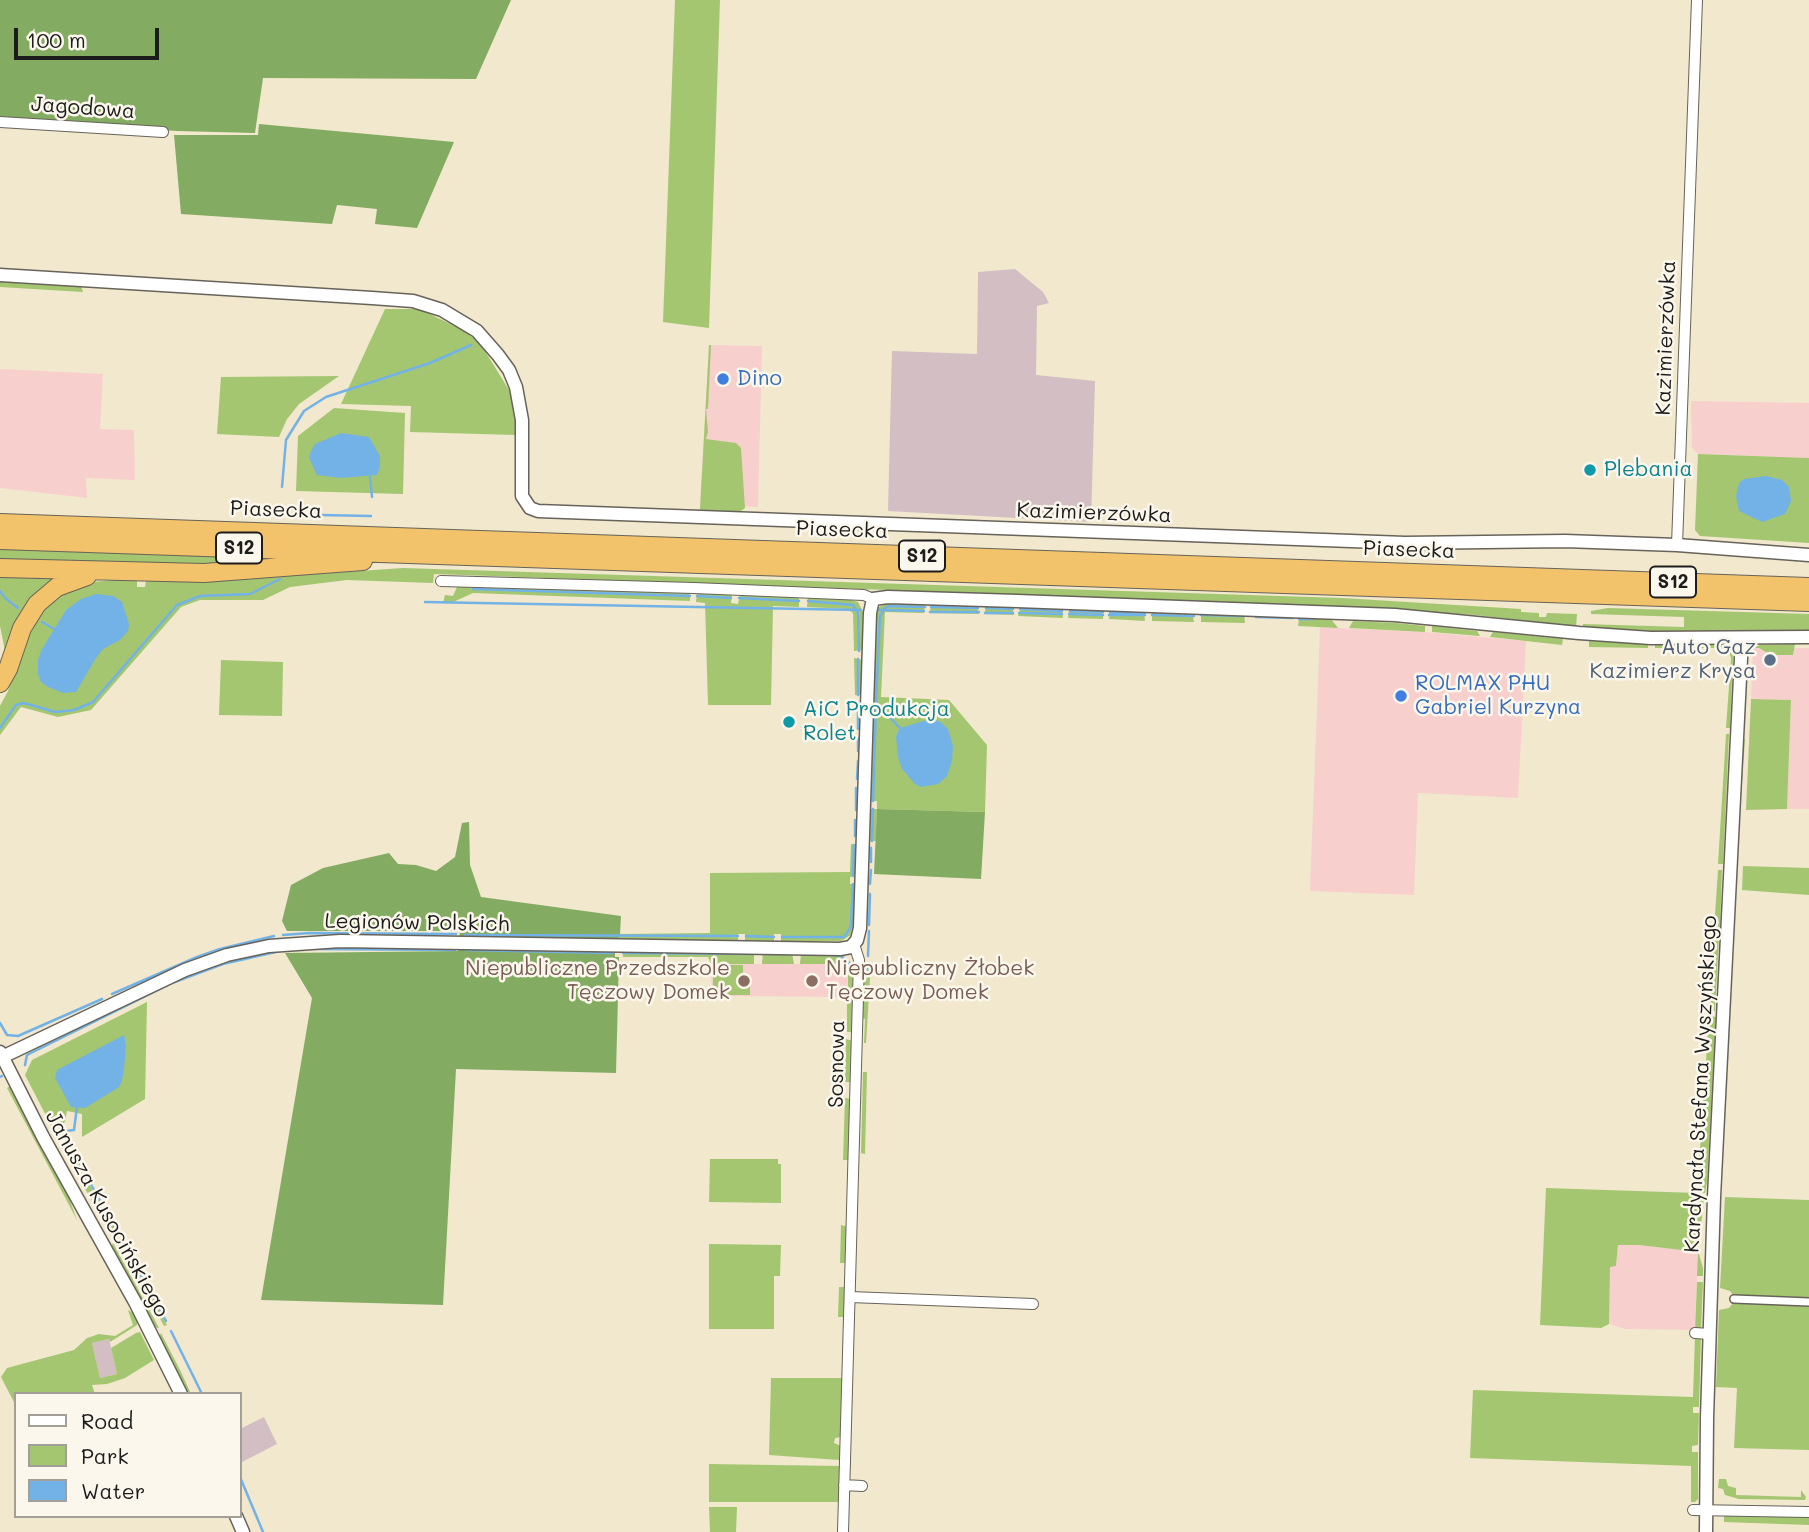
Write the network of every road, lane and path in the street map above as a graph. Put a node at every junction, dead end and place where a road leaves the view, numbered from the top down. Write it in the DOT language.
graph roads {
  1 [pos="1697,0"];
  2 [pos="0,122"];
  3 [pos="163,132"];
  4 [pos="0,275"];
  5 [pos="0,513"];
  6 [pos="0,523"];
  7 [pos="70,525"];
  8 [pos="0,540"];
  9 [pos="1677,545"];
  10 [pos="1809,555"];
  11 [pos="479,556"];
  12 [pos="0,568"];
  13 [pos="135,572"];
  14 [pos="441,581"];
  15 [pos="1809,587"];
  16 [pos="873,599"];
  17 [pos="1809,602"];
  18 [pos="1809,636"];
  19 [pos="1742,638"];
  20 [pos="0,683"];
  21 [pos="854,944"];
  22 [pos="1,1056"];
  23 [pos="850,1297"];
  24 [pos="1734,1299"];
  25 [pos="1809,1303"];
  26 [pos="1033,1304"];
  27 [pos="1695,1333"];
  28 [pos="1709,1334"];
  29 [pos="180,1392"];
  30 [pos="844,1485"];
  31 [pos="862,1486"];
  32 [pos="1699,1510"];
  33 [pos="1809,1512"];
  34 [pos="843,1532"];
  35 [pos="1706,1532"];
  1 -- 9 [label="street, Kazimierzówka"];
  2 -- 3 [label="street, Jagodowa"];
  4 -- 9 [label="street, Kazimierzówka"];
  5 -- 7 [label="highway"];
  6 -- 7 [label="highway, Piasecka / S12"];
  7 -- 15 [label="highway, Piasecka / S12"];
  8 -- 11 [label="highway, Piasecka / S12"];
  9 -- 10 [label="street"];
  11 -- 13 [label="highway"];
  11 -- 17 [label="highway, Piasecka / S12"];
  12 -- 13 [label="highway"];
  13 -- 20 [label="highway"];
  14 -- 16 [label="street"];
  16 -- 19 [label="street"];
  16 -- 21 [label="street, Sosnowa"];
  18 -- 19 [label="street"];
  19 -- 28 [label="street, Kardynała Stefana Wyszyńskiego"];
  21 -- 22 [label="street, Legionów Polskich"];
  21 -- 23 [label="street, Sosnowa"];
  22 -- 29 [label="street, Janusza Kusocińskiego"];
  23 -- 26 [label="street"];
  23 -- 30 [label="street, Sosnowa"];
  24 -- 25 [label="street"];
  27 -- 28 [label="street"];
  28 -- 32 [label="street, Kardynała Stefana Wyszyńskiego"];
  30 -- 31 [label="street"];
  30 -- 34 [label="street, Sosnowa"];
  32 -- 33 [label="street"];
  32 -- 35 [label="street, Kardynała Stefana Wyszyńskiego"];
}
